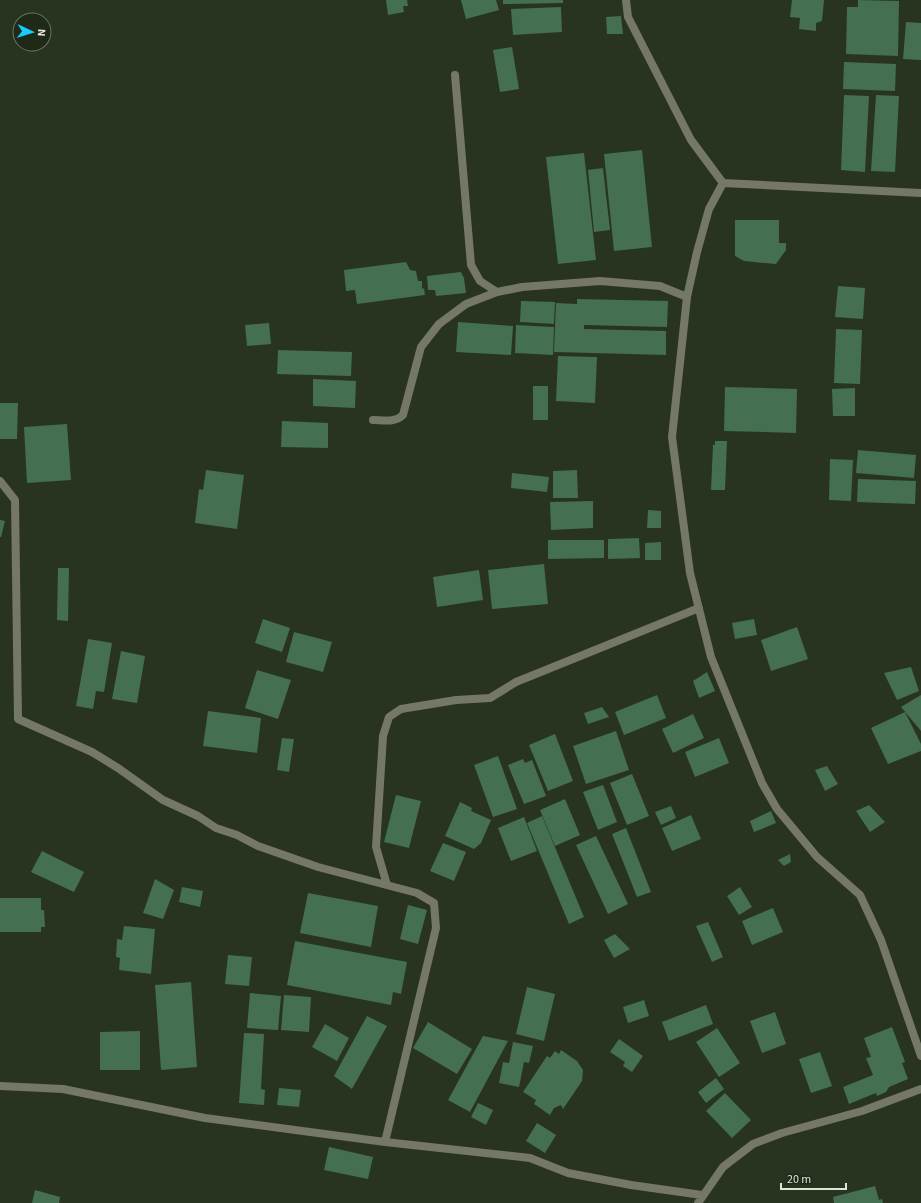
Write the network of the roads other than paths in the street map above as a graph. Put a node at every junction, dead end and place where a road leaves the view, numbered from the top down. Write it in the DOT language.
graph roads {
  1 [pos="626,0"];
  2 [pos="455,75"];
  3 [pos="723,183"];
  4 [pos="921,193"];
  5 [pos="497,292"];
  6 [pos="687,297"];
  7 [pos="372,420"];
  8 [pos="0,481"];
  9 [pos="699,608"];
  10 [pos="387,885"];
  11 [pos="920,1053"];
  12 [pos="0,1086"];
  13 [pos="921,1089"];
  14 [pos="385,1142"];
  15 [pos="702,1195"];
  16 [pos="698,1203"];
  1 -- 3 [label="street"];
  2 -- 5 [label="street"];
  3 -- 4 [label="street"];
  3 -- 6 [label="street"];
  5 -- 6 [label="street"];
  5 -- 7 [label="street"];
  6 -- 9 [label="street"];
  8 -- 10 [label="street"];
  9 -- 10 [label="street"];
  9 -- 11 [label="street"];
  10 -- 14 [label="street"];
  12 -- 14 [label="street"];
  13 -- 15 [label="street"];
  14 -- 15 [label="street"];
  15 -- 16 [label="street"];
}
